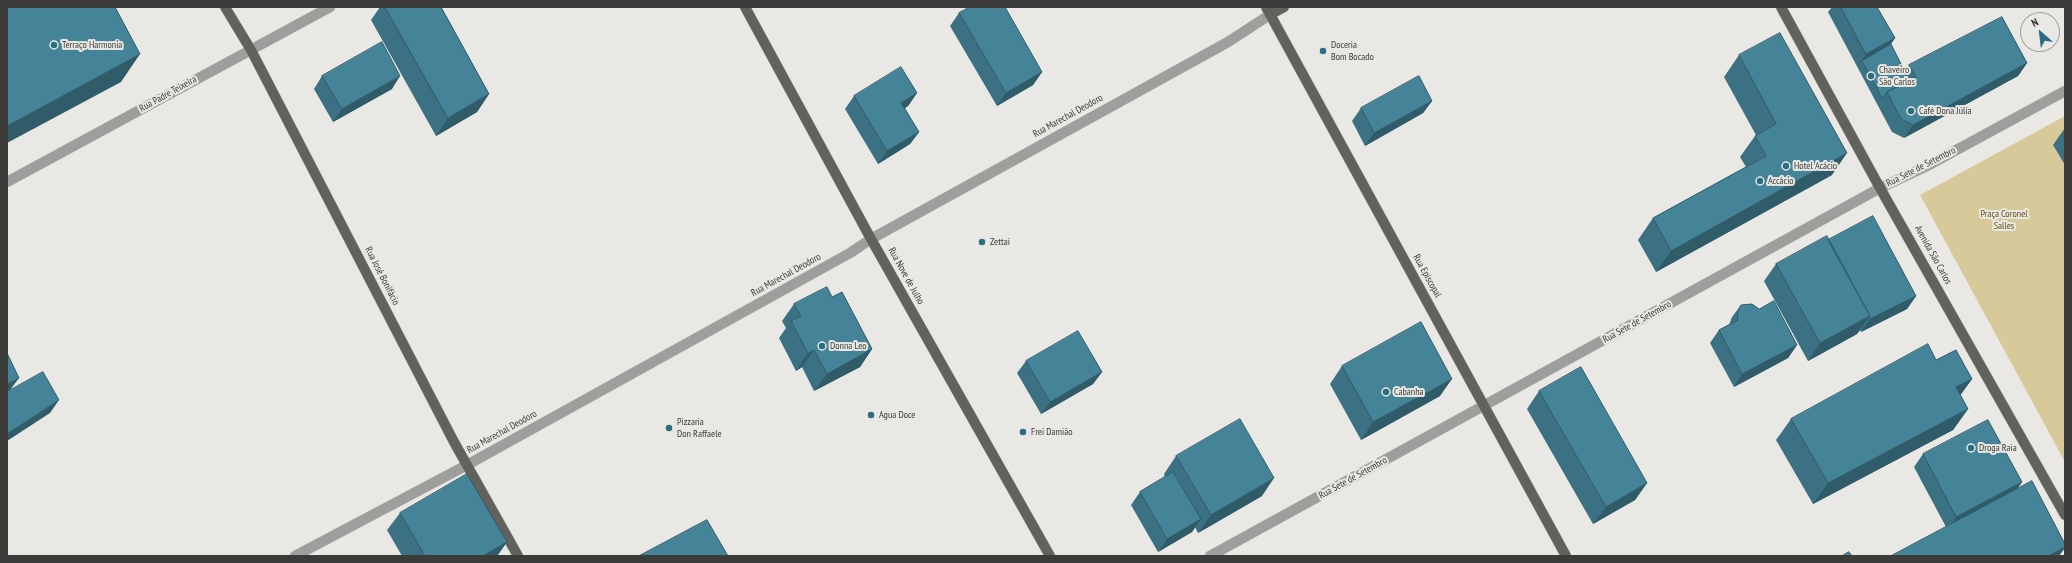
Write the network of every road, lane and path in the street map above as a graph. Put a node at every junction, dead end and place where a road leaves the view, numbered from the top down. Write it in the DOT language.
graph roads {
  1 [pos="225,7"];
  2 [pos="330,7"];
  3 [pos="745,7"];
  4 [pos="1284,7"];
  5 [pos="1781,7"];
  6 [pos="1268,11"];
  7 [pos="251,50"];
  8 [pos="2065,91"];
  9 [pos="7,182"];
  10 [pos="1880,188"];
  11 [pos="871,239"];
  12 [pos="1484,406"];
  13 [pos="467,465"];
  14 [pos="2065,515"];
  15 [pos="295,556"];
  16 [pos="518,556"];
  17 [pos="1050,556"];
  18 [pos="1210,556"];
  19 [pos="1566,556"];
  1 -- 7 [label="main road, Rua José Bonifácio"];
  2 -- 7 [label="street, Rua Padre Teixeira"];
  3 -- 11 [label="main road, Rua Nove de Julho"];
  4 -- 6 [label="main road, Rua Marechal Deodoro"];
  5 -- 10 [label="main road, Avenida São Carlos"];
  6 -- 11 [label="street, Rua Marechal Deodoro"];
  6 -- 12 [label="main road, Rua Episcopal"];
  7 -- 9 [label="street, Rua Padre Teixeira"];
  7 -- 13 [label="main road, Rua José Bonifácio"];
  8 -- 10 [label="street, Rua Sete de Setembro"];
  10 -- 12 [label="street, Rua Sete de Setembro"];
  10 -- 14 [label="main road, Avenida São Carlos"];
  11 -- 13 [label="street, Rua Marechal Deodoro"];
  11 -- 17 [label="main road, Rua Nove de Julho"];
  12 -- 18 [label="street, Rua Sete de Setembro"];
  12 -- 19 [label="main road, Rua Episcopal"];
  13 -- 15 [label="street, Rua Marechal Deodoro"];
  13 -- 16 [label="main road, Rua José Bonifácio"];
}
